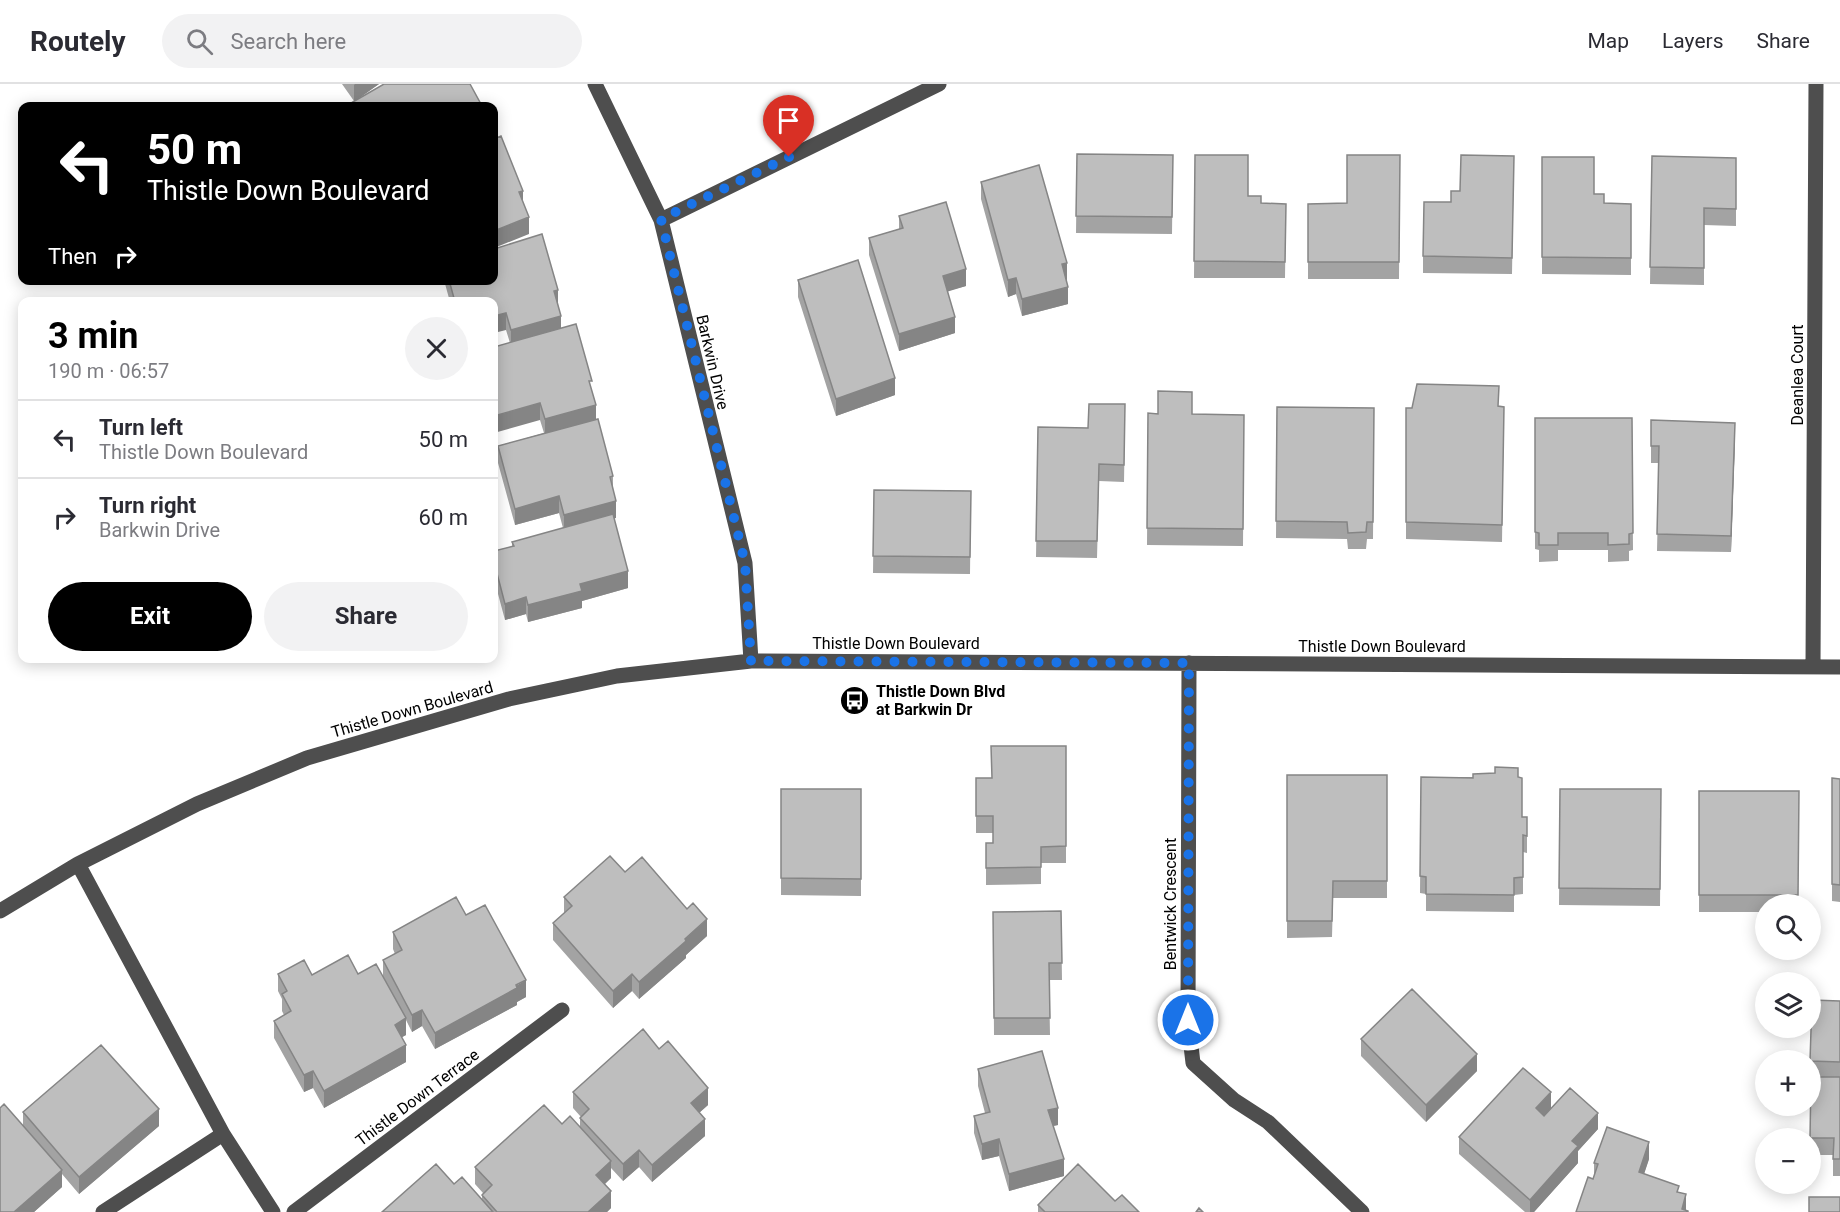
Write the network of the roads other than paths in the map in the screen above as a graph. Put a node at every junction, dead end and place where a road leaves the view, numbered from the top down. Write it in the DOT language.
graph roads {
  1 [pos="595,84"];
  2 [pos="939,84"];
  3 [pos="1816,84"];
  4 [pos="661,219"];
  5 [pos="751,661"];
  6 [pos="1189,663"];
  7 [pos="1813,667"];
  8 [pos="1840,667"];
  9 [pos="78,864"];
  10 [pos="0,911"];
  11 [pos="562,1010"];
  12 [pos="223,1134"];
  13 [pos="103,1212"];
  14 [pos="273,1212"];
  15 [pos="294,1212"];
  16 [pos="1362,1212"];
  1 -- 4 [label="street, Barkwin Drive"];
  2 -- 4 [label="street"];
  3 -- 7 [label="street, Deanlea Court"];
  4 -- 5 [label="street, Barkwin Drive"];
  5 -- 6 [label="street, Thistle Down Boulevard"];
  5 -- 9 [label="street, Thistle Down Boulevard"];
  6 -- 7 [label="street, Thistle Down Boulevard"];
  6 -- 16 [label="street, Bentwick Crescent"];
  7 -- 8 [label="street, Thistle Down Boulevard"];
  9 -- 10 [label="street, Thistle Down Boulevard"];
  9 -- 12 [label="street"];
  11 -- 15 [label="street, Thistle Down Terrace"];
  12 -- 13 [label="street"];
  12 -- 14 [label="street"];
}
